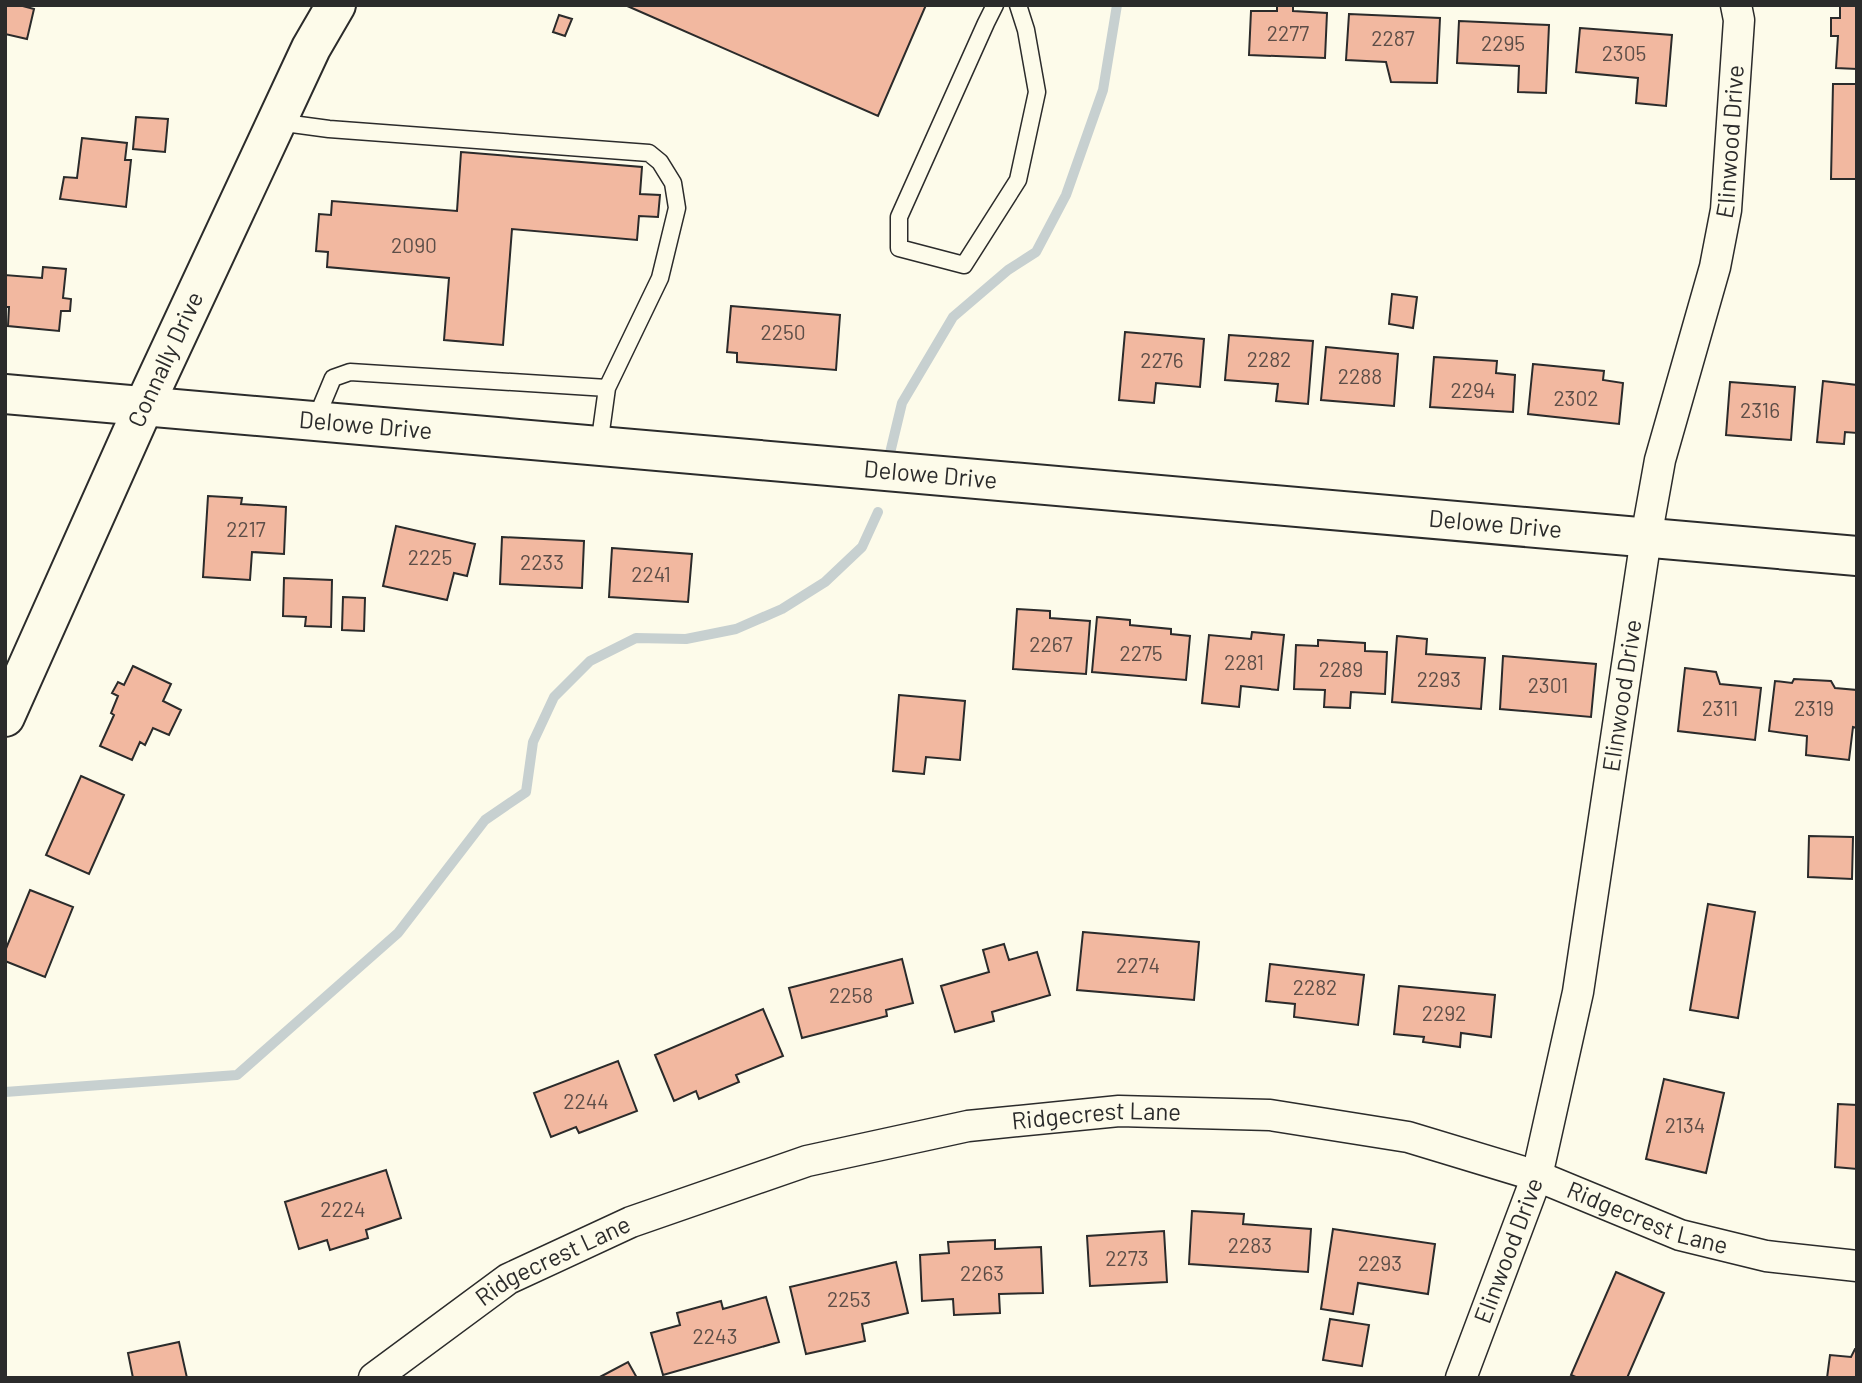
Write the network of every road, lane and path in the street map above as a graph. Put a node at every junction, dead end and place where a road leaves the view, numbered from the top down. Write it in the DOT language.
graph roads {
  1 [pos="336,5"];
  2 [pos="995,5"];
  3 [pos="1018,5"];
  4 [pos="1736,5"];
  5 [pos="277,122"];
  6 [pos="607,388"];
  7 [pos="5,394"];
  8 [pos="144,406"];
  9 [pos="315,421"];
  10 [pos="599,446"];
  11 [pos="1646,538"];
  12 [pos="1857,556"];
  13 [pos="5,717"];
  14 [pos="1537,1176"];
  15 [pos="1857,1266"];
  16 [pos="374,1378"];
  17 [pos="1461,1378"];
  1 -- 5 [label="street, Connally Drive"];
  2 -- 3 [label="lane"];
  4 -- 11 [label="street, Elinwood Drive"];
  5 -- 6 [label="lane"];
  5 -- 8 [label="street, Connally Drive"];
  6 -- 9 [label="lane"];
  6 -- 10 [label="lane"];
  7 -- 8 [label="street, Delowe Drive"];
  8 -- 9 [label="street, Delowe Drive"];
  8 -- 13 [label="street, Connally Drive"];
  9 -- 10 [label="street, Delowe Drive"];
  10 -- 11 [label="street, Delowe Drive"];
  11 -- 12 [label="street, Delowe Drive"];
  11 -- 14 [label="street, Elinwood Drive"];
  14 -- 15 [label="street, Ridgecrest Lane"];
  14 -- 16 [label="street, Ridgecrest Lane"];
  14 -- 17 [label="street, Elinwood Drive"];
}
